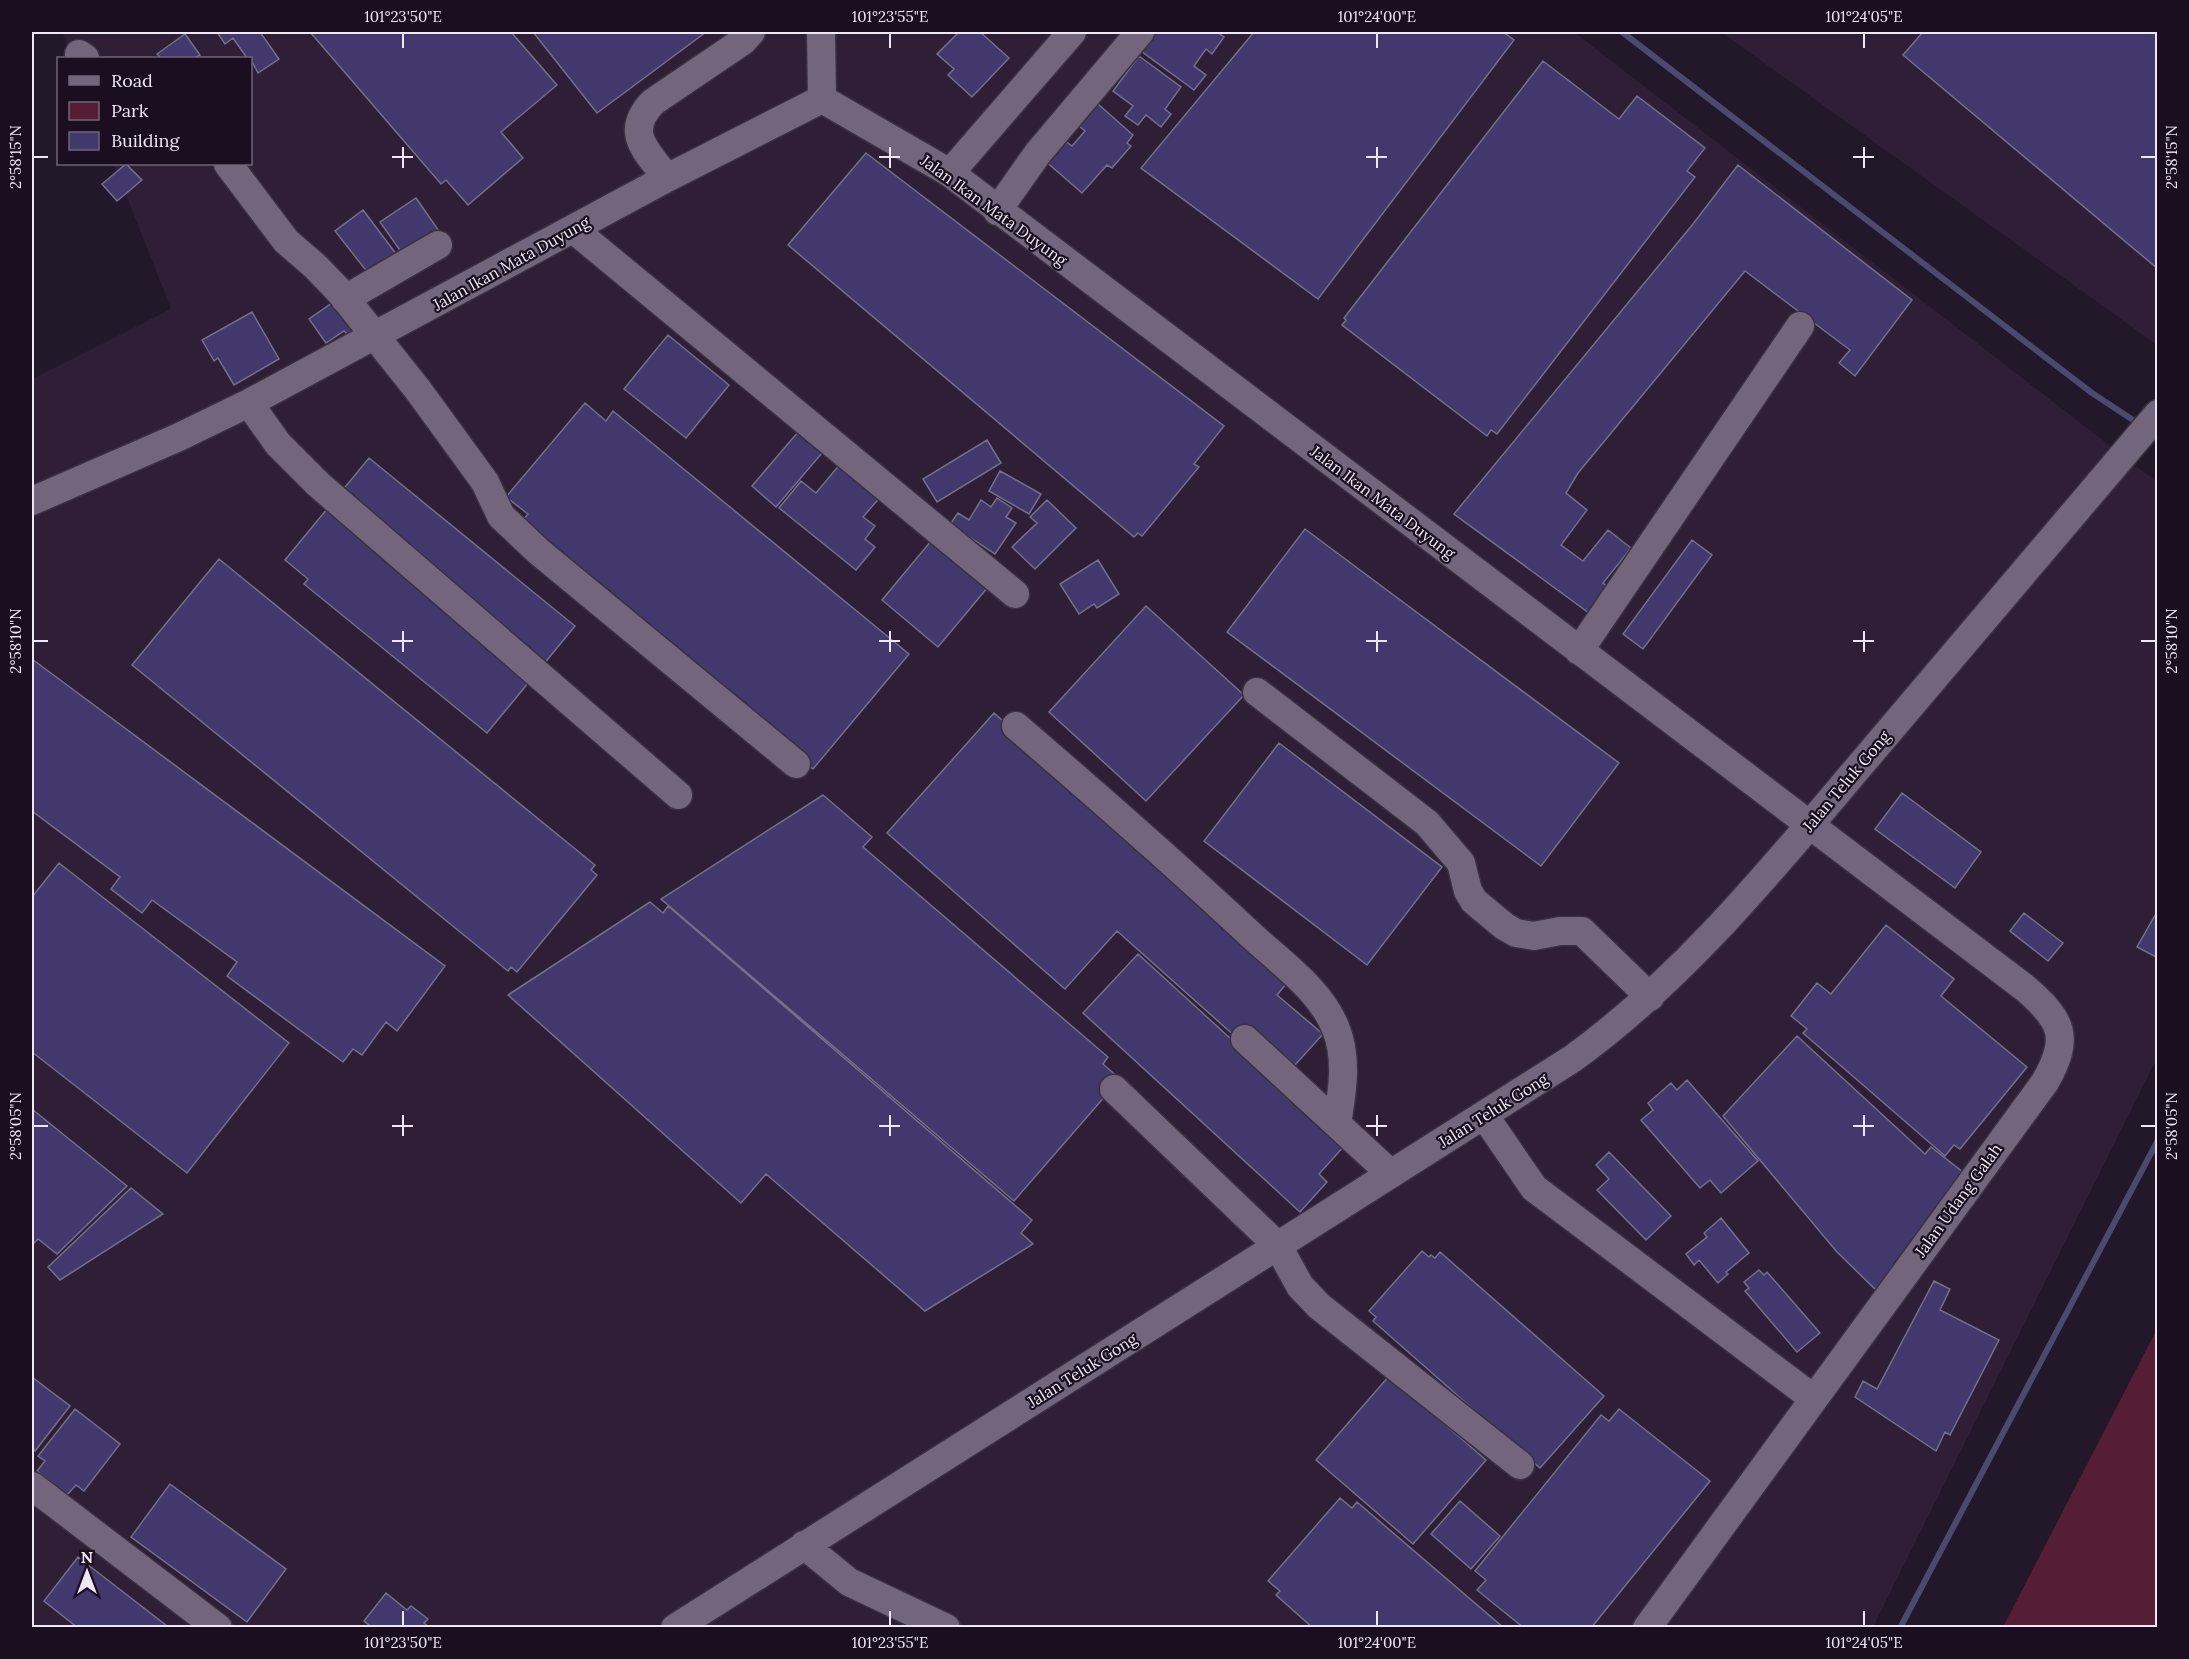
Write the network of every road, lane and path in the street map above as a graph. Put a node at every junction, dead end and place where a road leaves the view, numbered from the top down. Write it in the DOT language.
graph roads {
  1 [pos="751,32"];
  2 [pos="821,32"];
  3 [pos="1072,32"];
  4 [pos="1140,32"];
  5 [pos="822,99"];
  6 [pos="229,165"];
  7 [pos="950,173"];
  8 [pos="668,178"];
  9 [pos="997,211"];
  10 [pos="573,229"];
  11 [pos="438,245"];
  12 [pos="345,299"];
  13 [pos="1800,326"];
  14 [pos="374,336"];
  15 [pos="249,403"];
  16 [pos="2157,414"];
  17 [pos="32,501"];
  18 [pos="1015,594"];
  19 [pos="1580,651"];
  20 [pos="1257,692"];
  21 [pos="1016,726"];
  22 [pos="796,764"];
  23 [pos="678,795"];
  24 [pos="1810,825"];
  25 [pos="1650,997"];
  26 [pos="1245,1038"];
  27 [pos="1114,1089"];
  28 [pos="1484,1115"];
  29 [pos="1338,1124"];
  30 [pos="1392,1174"];
  31 [pos="1278,1246"];
  32 [pos="1813,1398"];
  33 [pos="1520,1465"];
  34 [pos="32,1486"];
  35 [pos="804,1545"];
  36 [pos="218,1628"];
  37 [pos="675,1628"];
  38 [pos="946,1628"];
  39 [pos="1647,1628"];
  1 -- 8 [label="street"];
  2 -- 5 [label="street"];
  3 -- 7 [label="street"];
  4 -- 9 [label="street"];
  5 -- 7 [label="street, Jalan Ikan Mata Duyung"];
  5 -- 8 [label="street, Jalan Ikan Mata Duyung"];
  6 -- 12 [label="street"];
  7 -- 9 [label="street, Jalan Ikan Mata Duyung"];
  8 -- 10 [label="street, Jalan Ikan Mata Duyung"];
  9 -- 19 [label="street, Jalan Ikan Mata Duyung"];
  10 -- 14 [label="street, Jalan Ikan Mata Duyung"];
  10 -- 18 [label="street"];
  11 -- 12 [label="street"];
  12 -- 14 [label="street"];
  13 -- 19 [label="street"];
  14 -- 15 [label="street, Jalan Ikan Mata Duyung"];
  14 -- 22 [label="street"];
  15 -- 17 [label="street, Jalan Ikan Mata Duyung"];
  15 -- 23 [label="street"];
  16 -- 24 [label="street, Jalan Teluk Gong"];
  19 -- 24 [label="street, Jalan Ikan Mata Duyung"];
  20 -- 25 [label="street"];
  21 -- 29 [label="street"];
  24 -- 25 [label="street, Jalan Teluk Gong"];
  24 -- 32 [label="street, Jalan Udang Galah"];
  25 -- 28 [label="street, Jalan Teluk Gong"];
  26 -- 29 [label="street"];
  27 -- 31 [label="street"];
  28 -- 30 [label="street, Jalan Teluk Gong"];
  28 -- 32 [label="street"];
  29 -- 30 [label="street"];
  30 -- 31 [label="street, Jalan Teluk Gong"];
  31 -- 33 [label="street"];
  31 -- 35 [label="street, Jalan Teluk Gong"];
  32 -- 39 [label="street, Jalan Udang Galah"];
  34 -- 36 [label="street"];
  35 -- 37 [label="street, Jalan Teluk Gong"];
  35 -- 38 [label="street"];
}
